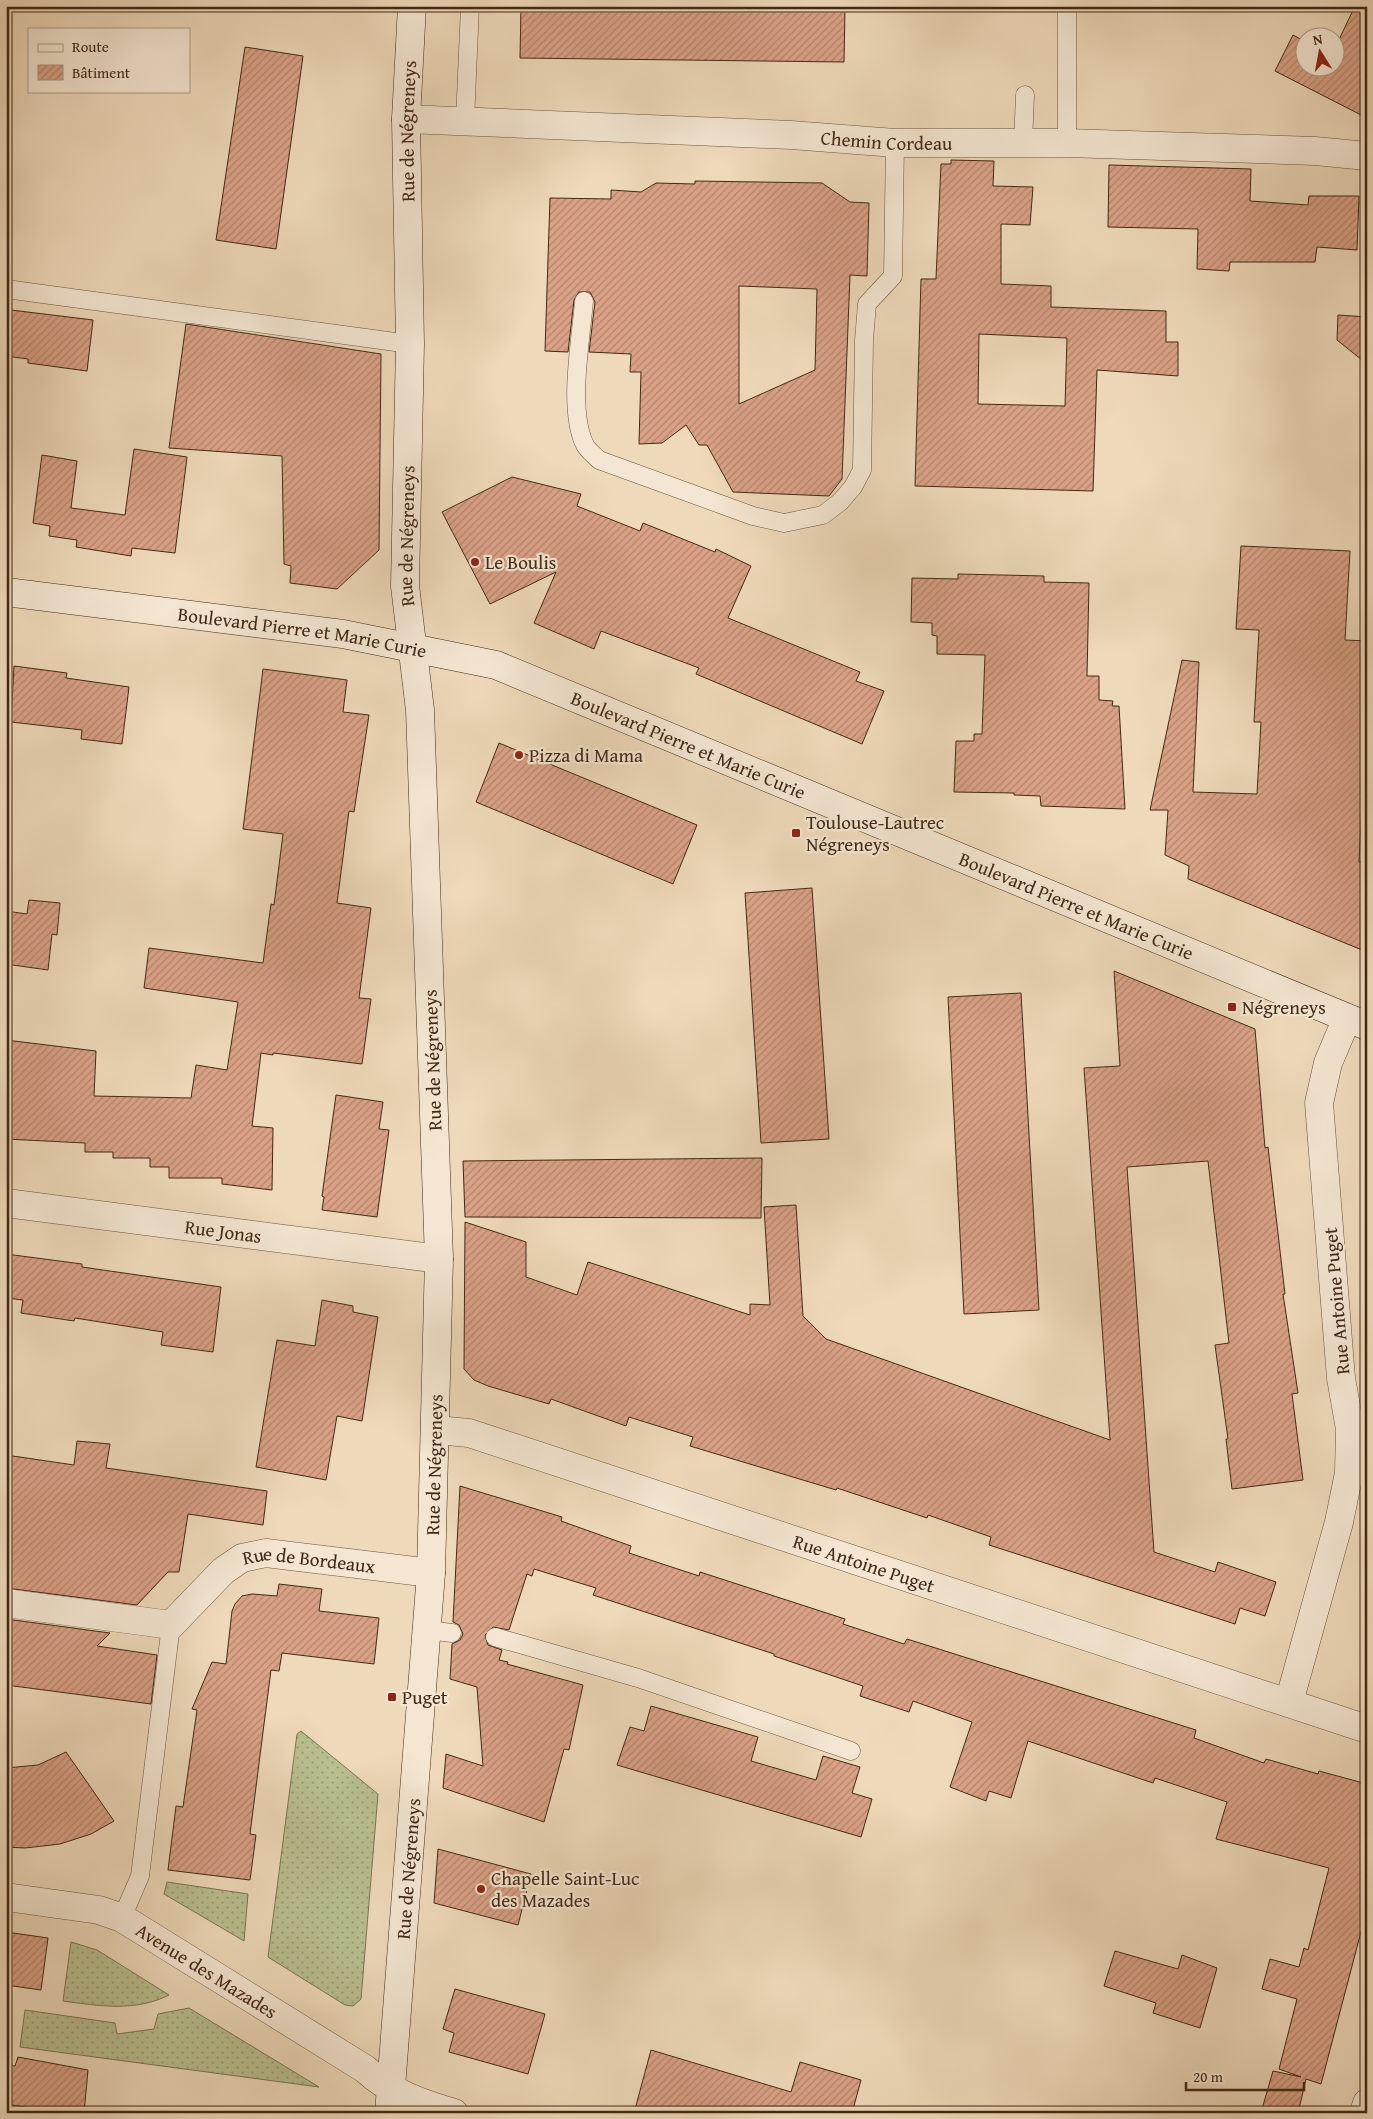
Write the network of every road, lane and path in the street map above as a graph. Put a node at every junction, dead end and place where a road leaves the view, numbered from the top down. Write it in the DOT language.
graph roads {
  1 [pos="412,6"];
  2 [pos="470,6"];
  3 [pos="1067,6"];
  4 [pos="1025,95"];
  5 [pos="406,119"];
  6 [pos="465,121"];
  7 [pos="895,143"];
  8 [pos="1023,143"];
  9 [pos="1067,143"];
  10 [pos="1367,156"];
  11 [pos="6,289"];
  12 [pos="584,301"];
  13 [pos="410,344"];
  14 [pos="6,592"];
  15 [pos="412,647"];
  16 [pos="1357,1022"];
  17 [pos="6,1203"];
  18 [pos="439,1259"];
  19 [pos="437,1430"];
  20 [pos="431,1574"];
  21 [pos="6,1603"];
  22 [pos="171,1625"];
  23 [pos="495,1637"];
  24 [pos="1290,1702"];
  25 [pos="1367,1729"];
  26 [pos="851,1751"];
  27 [pos="6,1898"];
  28 [pos="122,1918"];
  29 [pos="389,2100"];
  30 [pos="1367,2103"];
  31 [pos="454,2113"];
  32 [pos="1364,2113"];
  1 -- 5 [label="street, Rue de Négreneys"];
  2 -- 6 [label="lane"];
  3 -- 9 [label="lane"];
  4 -- 8 [label="lane"];
  5 -- 6 [label="street, Chemin Cordeau"];
  5 -- 13 [label="street, Rue de Négreneys"];
  6 -- 7 [label="street, Chemin Cordeau"];
  7 -- 8 [label="street, Chemin Cordeau"];
  7 -- 12 [label="lane"];
  8 -- 9 [label="street, Chemin Cordeau"];
  9 -- 10 [label="street, Chemin Cordeau"];
  11 -- 13 [label="lane"];
  13 -- 15 [label="street, Rue de Négreneys"];
  14 -- 15 [label="street, Boulevard Pierre et Marie Curie"];
  15 -- 16 [label="street, Boulevard Pierre et Marie Curie"];
  15 -- 18 [label="street, Rue de Négreneys"];
  16 -- 24 [label="street, Rue Antoine Puget"];
  17 -- 18 [label="street, Rue Jonas"];
  18 -- 19 [label="street, Rue de Négreneys"];
  19 -- 20 [label="street, Rue de Négreneys"];
  19 -- 24 [label="street, Rue Antoine Puget"];
  20 -- 22 [label="street, Rue de Bordeaux"];
  20 -- 29 [label="street, Rue de Négreneys"];
  21 -- 22 [label="street"];
  22 -- 28 [label="lane"];
  23 -- 26 [label="lane"];
  24 -- 25 [label="street, Rue Antoine Puget"];
  27 -- 28 [label="street, Avenue des Mazades"];
  28 -- 29 [label="street, Avenue des Mazades"];
  29 -- 31 [label="street, Avenue des Mazades"];
  30 -- 32 [label="street"];
}
